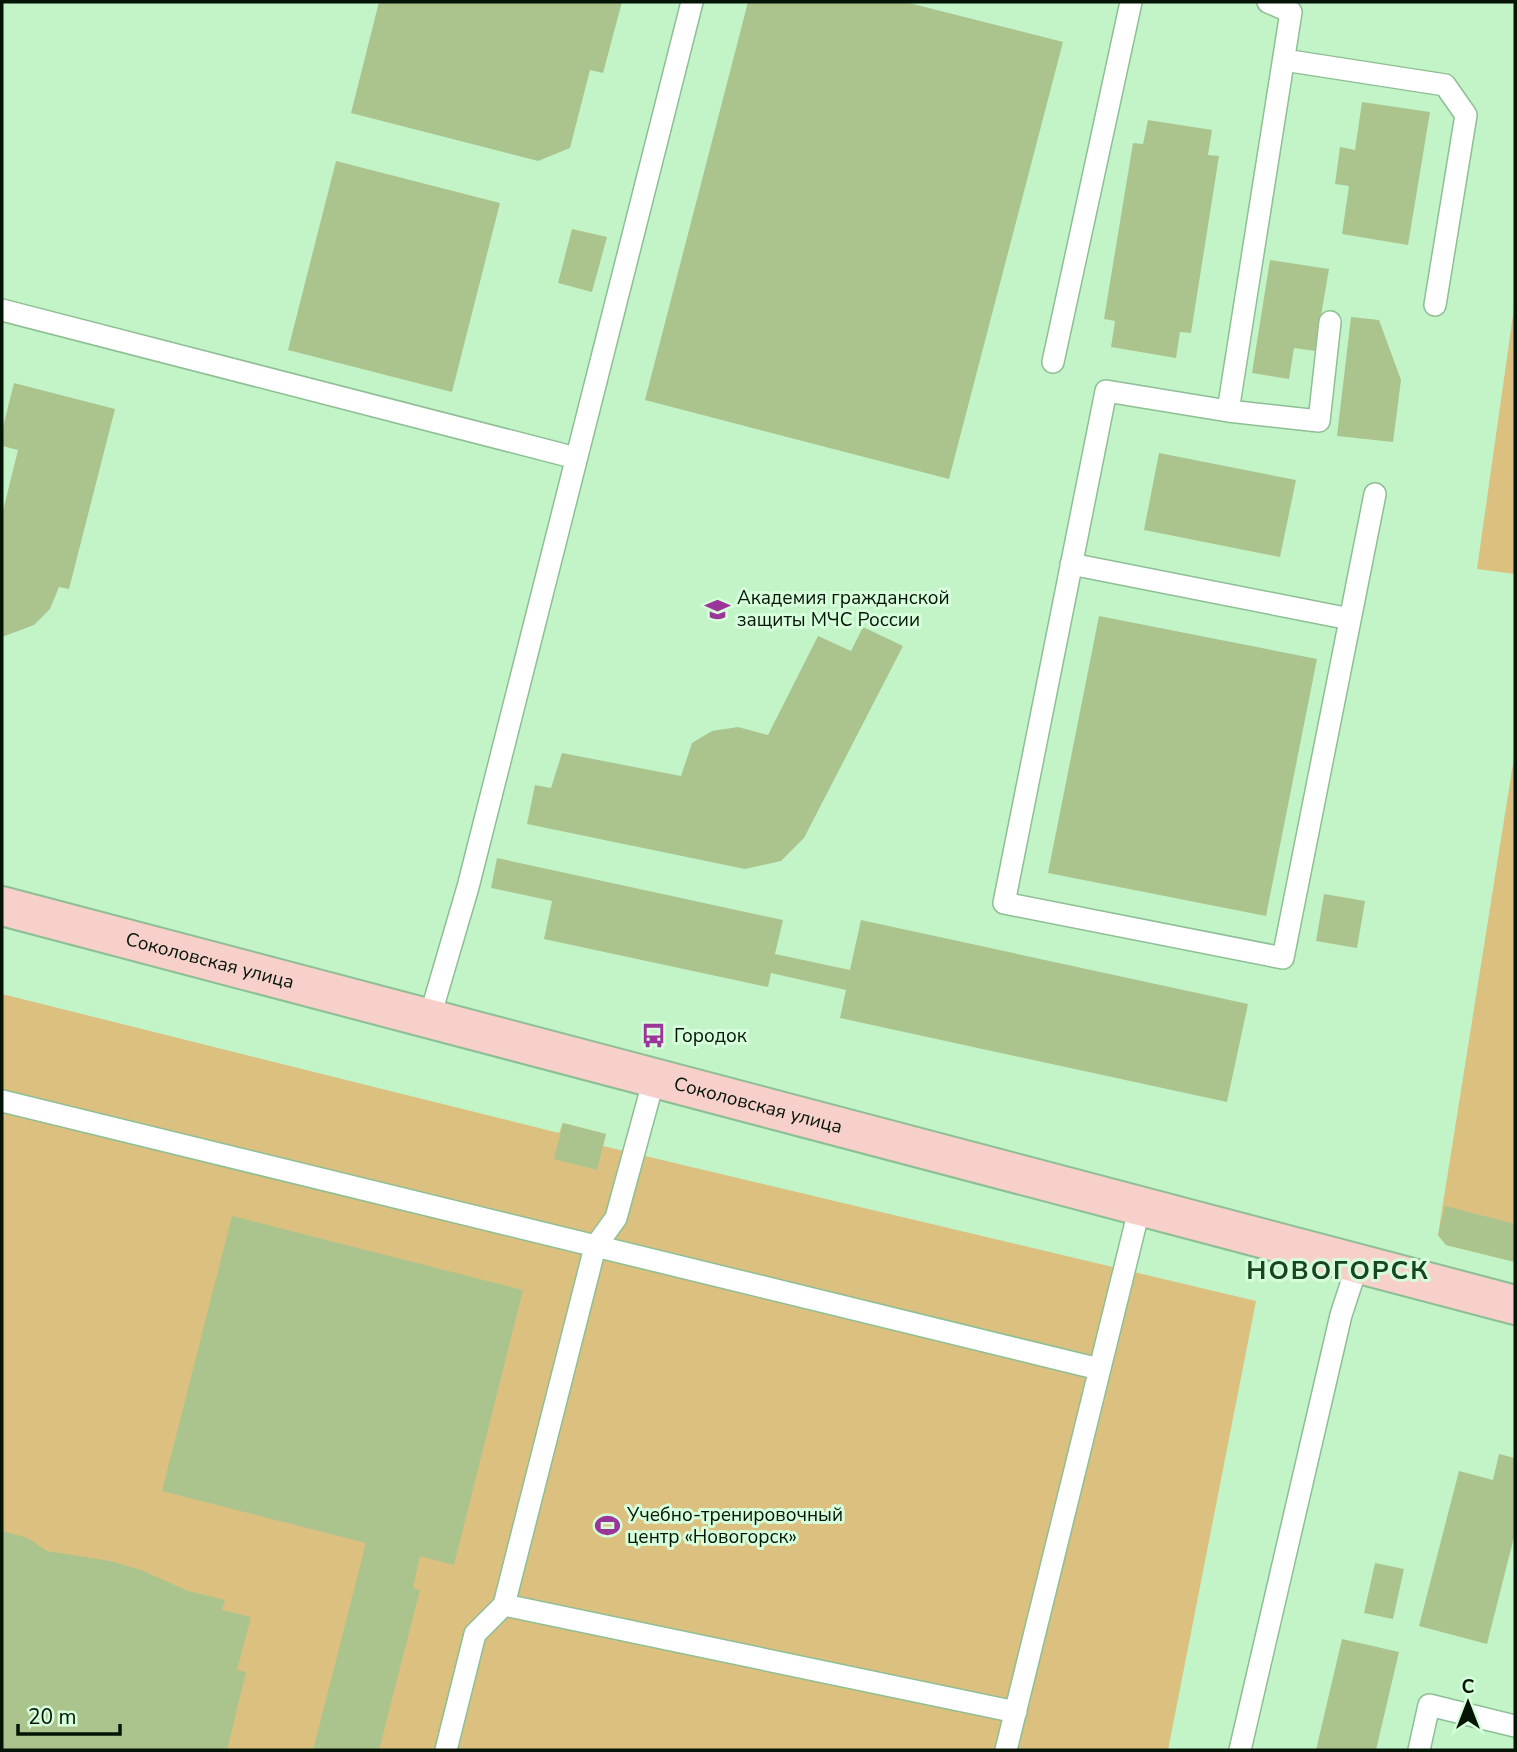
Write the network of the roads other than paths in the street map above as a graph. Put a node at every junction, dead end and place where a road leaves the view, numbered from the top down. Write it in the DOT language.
graph roads {
  1 [pos="692,2"];
  2 [pos="1131,2"];
  3 [pos="1268,2"];
  4 [pos="1292,7"];
  5 [pos="1284,60"];
  6 [pos="1435,305"];
  7 [pos="2,310"];
  8 [pos="1331,322"];
  9 [pos="1053,362"];
  10 [pos="1228,411"];
  11 [pos="576,458"];
  12 [pos="1375,494"];
  13 [pos="1071,564"];
  14 [pos="1350,619"];
  15 [pos="2,906"];
  16 [pos="429,1020"];
  17 [pos="653,1079"];
  18 [pos="2,1101"];
  19 [pos="1140,1206"];
  20 [pos="594,1247"];
  21 [pos="1358,1263"];
  22 [pos="1515,1305"];
  23 [pos="1099,1369"];
  24 [pos="504,1605"];
  25 [pos="1016,1712"];
  26 [pos="1515,1726"];
  27 [pos="446,1750"];
  28 [pos="1006,1750"];
  29 [pos="1240,1750"];
  30 [pos="1419,1750"];
  1 -- 11 [label="lane"];
  2 -- 9 [label="lane"];
  3 -- 4 [label="lane"];
  4 -- 5 [label="lane"];
  5 -- 6 [label="lane"];
  5 -- 10 [label="lane"];
  7 -- 11 [label="lane"];
  8 -- 10 [label="lane"];
  10 -- 13 [label="lane"];
  11 -- 16 [label="lane"];
  12 -- 14 [label="lane"];
  13 -- 14 [label="lane"];
  13 -- 14 [label="lane"];
  15 -- 16 [label="street, Соколовская улица"];
  16 -- 17 [label="street, Соколовская улица"];
  17 -- 19 [label="street, Соколовская улица"];
  17 -- 20 [label="lane"];
  18 -- 20 [label="lane"];
  19 -- 21 [label="street, Соколовская улица"];
  19 -- 23 [label="lane"];
  20 -- 23 [label="lane"];
  20 -- 24 [label="lane"];
  21 -- 22 [label="street, Соколовская улица"];
  21 -- 29 [label="lane"];
  23 -- 25 [label="lane"];
  24 -- 25 [label="lane"];
  24 -- 27 [label="lane"];
  25 -- 28 [label="lane"];
  26 -- 30 [label="lane"];
}
